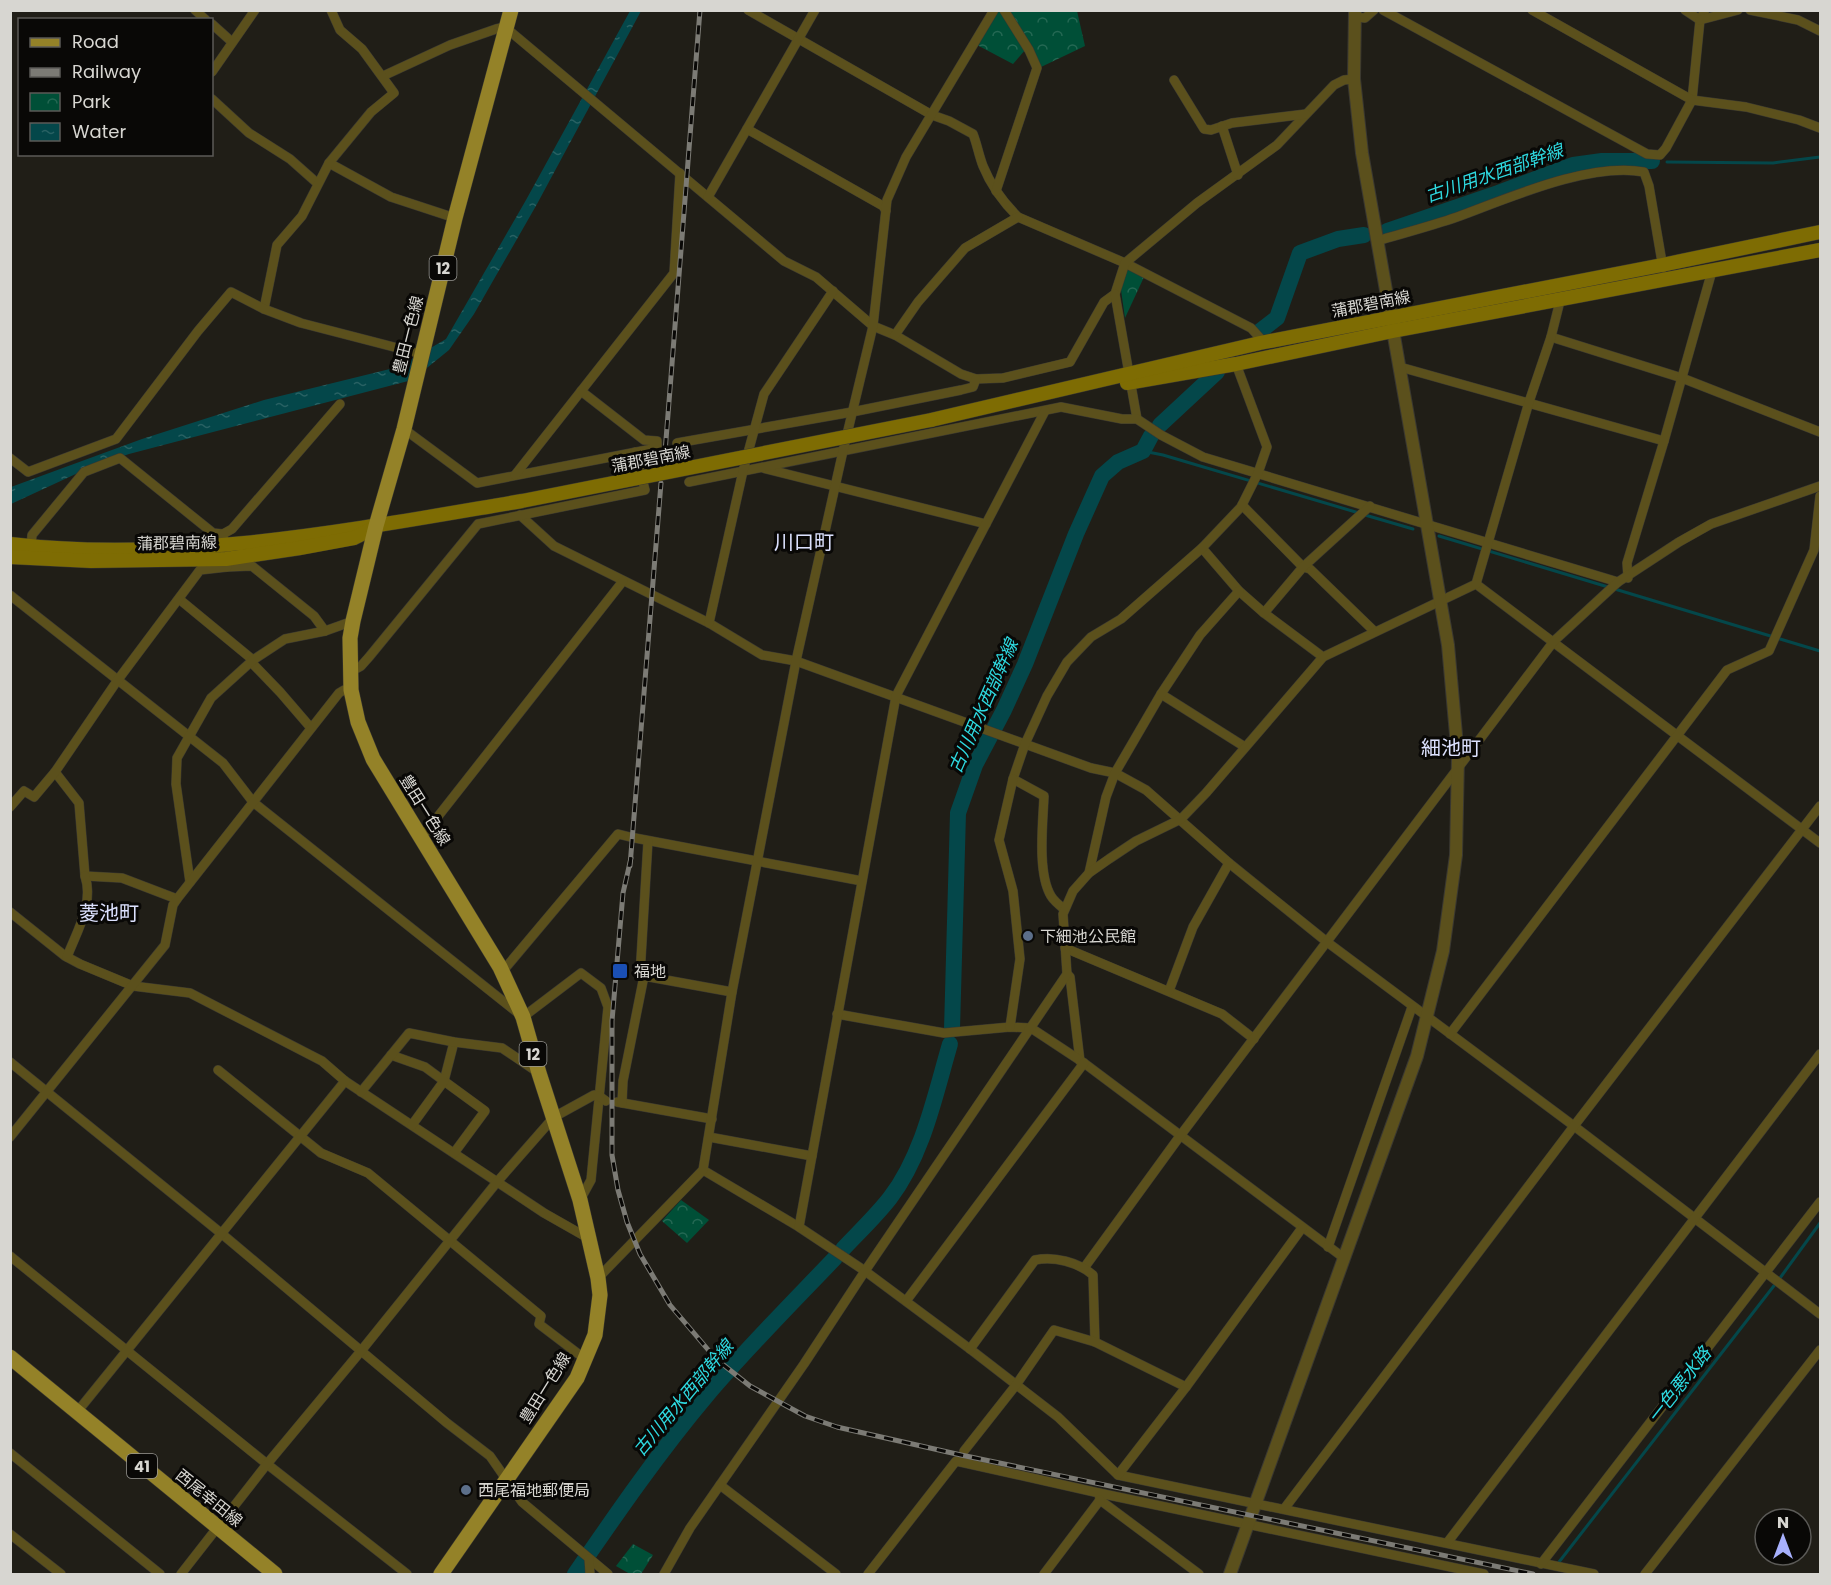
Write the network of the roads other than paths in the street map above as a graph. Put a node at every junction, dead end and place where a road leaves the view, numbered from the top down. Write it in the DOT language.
graph roads {
  1 [pos="255,10"];
  2 [pos="331,10"];
  3 [pos="511,10"];
  4 [pos="748,10"];
  5 [pos="815,10"];
  6 [pos="994,10"];
  7 [pos="1004,10"];
  8 [pos="1374,10"];
  9 [pos="1383,10"];
  10 [pos="1532,10"];
  11 [pos="1685,10"];
  12 [pos="1705,10"];
  13 [pos="1738,10"];
  14 [pos="1750,10"];
  15 [pos="1355,14"];
  16 [pos="1700,20"];
  17 [pos="213,25"];
  18 [pos="505,27"];
  19 [pos="1821,31"];
  20 [pos="798,38"];
  21 [pos="232,42"];
  22 [pos="213,70"];
  23 [pos="383,76"];
  24 [pos="1354,79"];
  25 [pos="1174,80"];
  26 [pos="213,100"];
  27 [pos="1692,100"];
  28 [pos="1306,114"];
  29 [pos="932,115"];
  30 [pos="1222,126"];
  31 [pos="1821,128"];
  32 [pos="747,129"];
  33 [pos="329,163"];
  34 [pos="680,173"];
  35 [pos="1238,175"];
  36 [pos="317,183"];
  37 [pos="996,191"];
  38 [pos="708,197"];
  39 [pos="886,211"];
  40 [pos="1018,217"];
  41 [pos="455,218"];
  42 [pos="1821,232"];
  43 [pos="1377,241"];
  44 [pos="1821,250"];
  45 [pos="1125,263"];
  46 [pos="1662,265"];
  47 [pos="1712,271"];
  48 [pos="1664,280"];
  49 [pos="833,291"];
  50 [pos="1115,294"];
  51 [pos="1560,301"];
  52 [pos="264,309"];
  53 [pos="1390,317"];
  54 [pos="873,326"];
  55 [pos="1393,331"];
  56 [pos="895,335"];
  57 [pos="1551,337"];
  58 [pos="1260,343"];
  59 [pos="421,354"];
  60 [pos="1236,364"];
  61 [pos="1400,367"];
  62 [pos="1130,378"];
  63 [pos="1683,378"];
  64 [pos="976,379"];
  65 [pos="580,392"];
  66 [pos="1529,402"];
  67 [pos="340,404"];
  68 [pos="1045,411"];
  69 [pos="852,412"];
  70 [pos="1137,419"];
  71 [pos="404,429"];
  72 [pos="753,430"];
  73 [pos="1821,432"];
  74 [pos="1664,441"];
  75 [pos="843,450"];
  76 [pos="635,452"];
  77 [pos="10,458"];
  78 [pos="683,462"];
  79 [pos="761,467"];
  80 [pos="743,471"];
  81 [pos="515,475"];
  82 [pos="1257,475"];
  83 [pos="689,482"];
  84 [pos="835,486"];
  85 [pos="1821,486"];
  86 [pos="1821,496"];
  87 [pos="1242,505"];
  88 [pos="521,508"];
  89 [pos="1368,508"];
  90 [pos="1426,523"];
  91 [pos="986,524"];
  92 [pos="376,526"];
  93 [pos="10,544"];
  94 [pos="31,547"];
  95 [pos="1487,547"];
  96 [pos="1202,548"];
  97 [pos="225,551"];
  98 [pos="10,557"];
  99 [pos="1303,567"];
  100 [pos="1628,578"];
  101 [pos="623,581"];
  102 [pos="1617,583"];
  103 [pos="1476,584"];
  104 [pos="1239,591"];
  105 [pos="10,595"];
  106 [pos="179,599"];
  107 [pos="1439,601"];
  108 [pos="1264,613"];
  109 [pos="352,621"];
  110 [pos="709,623"];
  111 [pos="1374,631"];
  112 [pos="325,632"];
  113 [pos="1554,641"];
  114 [pos="1323,657"];
  115 [pos="252,661"];
  116 [pos="796,661"];
  117 [pos="350,672"];
  118 [pos="117,681"];
  119 [pos="351,690"];
  120 [pos="1161,694"];
  121 [pos="896,696"];
  122 [pos="311,728"];
  123 [pos="1677,735"];
  124 [pos="189,737"];
  125 [pos="1024,744"];
  126 [pos="1245,747"];
  127 [pos="1458,768"];
  128 [pos="55,772"];
  129 [pos="1115,773"];
  130 [pos="1013,779"];
  131 [pos="253,802"];
  132 [pos="1821,806"];
  133 [pos="10,807"];
  134 [pos="1181,819"];
  135 [pos="1803,830"];
  136 [pos="421,838"];
  137 [pos="648,841"];
  138 [pos="1821,843"];
  139 [pos="758,862"];
  140 [pos="1229,863"];
  141 [pos="1089,873"];
  142 [pos="85,876"];
  143 [pos="862,880"];
  144 [pos="190,882"];
  145 [pos="177,899"];
  146 [pos="1064,909"];
  147 [pos="10,912"];
  148 [pos="1327,942"];
  149 [pos="1065,948"];
  150 [pos="67,957"];
  151 [pos="502,972"];
  152 [pos="1067,974"];
  153 [pos="644,976"];
  154 [pos="133,986"];
  155 [pos="1169,991"];
  156 [pos="732,992"];
  157 [pos="1412,1007"];
  158 [pos="837,1014"];
  159 [pos="523,1017"];
  160 [pos="1428,1018"];
  161 [pos="1010,1027"];
  162 [pos="1031,1028"];
  163 [pos="1450,1034"];
  164 [pos="1254,1039"];
  165 [pos="454,1042"];
  166 [pos="1821,1054"];
  167 [pos="391,1055"];
  168 [pos="10,1062"];
  169 [pos="1082,1062"];
  170 [pos="218,1070"];
  171 [pos="539,1073"];
  172 [pos="345,1081"];
  173 [pos="444,1081"];
  174 [pos="47,1092"];
  175 [pos="361,1092"];
  176 [pos="611,1100"];
  177 [pos="554,1117"];
  178 [pos="712,1119"];
  179 [pos="412,1125"];
  180 [pos="1574,1126"];
  181 [pos="301,1136"];
  182 [pos="1180,1136"];
  183 [pos="10,1137"];
  184 [pos="709,1137"];
  185 [pos="454,1153"];
  186 [pos="812,1156"];
  187 [pos="703,1170"];
  188 [pos="497,1182"];
  189 [pos="580,1200"];
  190 [pos="1821,1202"];
  191 [pos="1694,1219"];
  192 [pos="799,1227"];
  193 [pos="1302,1228"];
  194 [pos="222,1234"];
  195 [pos="588,1238"];
  196 [pos="450,1240"];
  197 [pos="1328,1247"];
  198 [pos="10,1256"];
  199 [pos="1344,1258"];
  200 [pos="1084,1268"];
  201 [pos="865,1271"];
  202 [pos="1765,1273"];
  203 [pos="598,1278"];
  204 [pos="906,1301"];
  205 [pos="1821,1314"];
  206 [pos="1095,1342"];
  207 [pos="970,1349"];
  208 [pos="128,1350"];
  209 [pos="1821,1350"];
  210 [pos="362,1351"];
  211 [pos="10,1357"];
  212 [pos="585,1359"];
  213 [pos="1016,1385"];
  214 [pos="1186,1387"];
  215 [pos="77,1412"];
  216 [pos="964,1451"];
  217 [pos="10,1453"];
  218 [pos="267,1464"];
  219 [pos="1118,1475"];
  220 [pos="506,1480"];
  221 [pos="720,1485"];
  222 [pos="1099,1497"];
  223 [pos="1256,1503"];
  224 [pos="1284,1509"];
  225 [pos="1248,1525"];
  226 [pos="217,1528"];
  227 [pos="10,1534"];
  228 [pos="1447,1543"];
  229 [pos="589,1559"];
  230 [pos="1541,1564"];
  231 [pos="1437,1566"];
  232 [pos="61,1575"];
  233 [pos="160,1575"];
  234 [pos="181,1575"];
  235 [pos="275,1575"];
  236 [pos="407,1575"];
  237 [pos="441,1575"];
  238 [pos="590,1575"];
  239 [pos="608,1575"];
  240 [pos="664,1575"];
  241 [pos="836,1575"];
  242 [pos="868,1575"];
  243 [pos="1044,1575"];
  244 [pos="1199,1575"];
  245 [pos="1230,1575"];
  246 [pos="1430,1575"];
  247 [pos="1484,1575"];
  248 [pos="1594,1575"];
  249 [pos="1645,1575"];
  1 -- 21 [label="street"];
  2 -- 23 [label="street"];
  3 -- 18 [label="main road, 豊田一色線 / 12"];
  4 -- 20 [label="street"];
  5 -- 20 [label="street"];
  6 -- 29 [label="street"];
  7 -- 37 [label="street"];
  8 -- 15 [label="street"];
  9 -- 27 [label="street"];
  10 -- 27 [label="street"];
  11 -- 16 [label="street"];
  12 -- 16 [label="street"];
  13 -- 16 [label="street"];
  14 -- 19 [label="street"];
  15 -- 24 [label="street"];
  16 -- 27 [label="street"];
  17 -- 21 [label="street"];
  18 -- 23 [label="street"];
  18 -- 34 [label="street"];
  18 -- 41 [label="main road, 豊田一色線 / 12"];
  20 -- 29 [label="street"];
  20 -- 32 [label="street"];
  21 -- 22 [label="street"];
  23 -- 33 [label="street"];
  24 -- 28 [label="street"];
  24 -- 43 [label="street"];
  25 -- 30 [label="street"];
  26 -- 36 [label="street"];
  27 -- 31 [label="street"];
  28 -- 30 [label="street"];
  28 -- 35 [label="street"];
  29 -- 37 [label="street"];
  29 -- 39 [label="street"];
  30 -- 35 [label="street"];
  32 -- 38 [label="street"];
  32 -- 39 [label="street"];
  33 -- 36 [label="street"];
  33 -- 41 [label="street"];
  34 -- 38 [label="street"];
  34 -- 65 [label="street"];
  35 -- 45 [label="street"];
  36 -- 52 [label="street"];
  37 -- 40 [label="street"];
  38 -- 49 [label="street"];
  39 -- 54 [label="street"];
  40 -- 45 [label="street"];
  40 -- 56 [label="street"];
  41 -- 59 [label="main road, 豊田一色線 / 12"];
  42 -- 46 [label="main road, 蒲郡碧南線"];
  43 -- 46 [label="street"];
  43 -- 53 [label="street"];
  44 -- 47 [label="main road, 蒲郡碧南線"];
  45 -- 50 [label="street"];
  45 -- 58 [label="street"];
  46 -- 48 [label="street"];
  46 -- 53 [label="main road, 蒲郡碧南線"];
  47 -- 48 [label="main road, 蒲郡碧南線"];
  47 -- 63 [label="street"];
  48 -- 51 [label="main road, 蒲郡碧南線"];
  49 -- 54 [label="street"];
  49 -- 72 [label="street"];
  50 -- 62 [label="street"];
  50 -- 64 [label="street"];
  51 -- 55 [label="main road, 蒲郡碧南線"];
  51 -- 57 [label="street"];
  52 -- 59 [label="street"];
  52 -- 77 [label="street"];
  53 -- 55 [label="street"];
  53 -- 58 [label="main road, 蒲郡碧南線"];
  54 -- 56 [label="street"];
  54 -- 69 [label="street"];
  55 -- 60 [label="main road, 蒲郡碧南線"];
  55 -- 61 [label="street"];
  56 -- 64 [label="street"];
  57 -- 63 [label="street"];
  57 -- 66 [label="street"];
  58 -- 62 [label="main road, 蒲郡碧南線"];
  59 -- 71 [label="main road, 豊田一色線 / 12"];
  60 -- 62 [label="main road, 蒲郡碧南線"];
  60 -- 82 [label="street"];
  61 -- 66 [label="street"];
  61 -- 90 [label="street"];
  62 -- 70 [label="street"];
  62 -- 88 [label="main road, 蒲郡碧南線, bridge"];
  63 -- 73 [label="street"];
  63 -- 74 [label="street"];
  64 -- 69 [label="street"];
  65 -- 76 [label="street"];
  65 -- 81 [label="street"];
  66 -- 74 [label="street"];
  66 -- 95 [label="street"];
  67 -- 97 [label="street"];
  68 -- 70 [label="street"];
  68 -- 75 [label="street"];
  68 -- 91 [label="street"];
  69 -- 72 [label="street"];
  69 -- 75 [label="street"];
  70 -- 82 [label="street"];
  71 -- 81 [label="street"];
  71 -- 92 [label="main road, 豊田一色線 / 12"];
  72 -- 78 [label="street"];
  72 -- 80 [label="street"];
  74 -- 100 [label="street"];
  75 -- 79 [label="street"];
  75 -- 84 [label="street"];
  76 -- 81 [label="street"];
  76 -- 88 [label="street"];
  79 -- 80 [label="street"];
  79 -- 84 [label="street"];
  80 -- 83 [label="street"];
  80 -- 110 [label="street"];
  82 -- 87 [label="street"];
  82 -- 89 [label="street"];
  84 -- 91 [label="street"];
  84 -- 116 [label="street"];
  85 -- 100 [label="street"];
  86 -- 123 [label="street"];
  87 -- 96 [label="street"];
  87 -- 99 [label="street"];
  88 -- 92 [label="main road, 蒲郡碧南線"];
  88 -- 101 [label="street"];
  88 -- 117 [label="street"];
  89 -- 90 [label="street"];
  89 -- 99 [label="street"];
  90 -- 95 [label="street"];
  90 -- 107 [label="street"];
  91 -- 121 [label="street"];
  92 -- 97 [label="main road, 蒲郡碧南線"];
  92 -- 109 [label="main road, 豊田一色線 / 12"];
  93 -- 94 [label="main road, 蒲郡碧南線"];
  94 -- 97 [label="main road, 蒲郡碧南線"];
  94 -- 97 [label="street"];
  95 -- 102 [label="street"];
  95 -- 103 [label="street"];
  96 -- 104 [label="street"];
  96 -- 125 [label="street"];
  97 -- 98 [label="main road, 蒲郡碧南線"];
  97 -- 106 [label="street"];
  97 -- 112 [label="street"];
  99 -- 108 [label="street"];
  99 -- 111 [label="street"];
  100 -- 102 [label="street"];
  101 -- 110 [label="street"];
  101 -- 136 [label="street"];
  102 -- 113 [label="street"];
  103 -- 107 [label="street"];
  103 -- 113 [label="street"];
  104 -- 108 [label="street"];
  104 -- 120 [label="street"];
  105 -- 118 [label="street"];
  106 -- 115 [label="street"];
  106 -- 118 [label="street"];
  107 -- 111 [label="street"];
  107 -- 127 [label="street"];
  108 -- 114 [label="street"];
  109 -- 112 [label="street"];
  109 -- 117 [label="main road, 豊田一色線 / 12"];
  110 -- 116 [label="street"];
  111 -- 114 [label="street"];
  112 -- 115 [label="street"];
  113 -- 123 [label="street"];
  113 -- 127 [label="street"];
  114 -- 126 [label="street"];
  115 -- 122 [label="street"];
  115 -- 124 [label="street"];
  116 -- 121 [label="street"];
  116 -- 139 [label="street"];
  117 -- 119 [label="main road, 豊田一色線 / 12"];
  118 -- 124 [label="street"];
  118 -- 128 [label="street"];
  119 -- 122 [label="street"];
  119 -- 136 [label="main road, 豊田一色線 / 12"];
  120 -- 126 [label="street"];
  120 -- 129 [label="street"];
  121 -- 125 [label="street"];
  121 -- 143 [label="street"];
  122 -- 131 [label="street"];
  123 -- 135 [label="street"];
  123 -- 163 [label="street"];
  124 -- 131 [label="street"];
  124 -- 144 [label="street"];
  125 -- 129 [label="street"];
  125 -- 130 [label="street"];
  126 -- 134 [label="street"];
  127 -- 148 [label="street"];
  127 -- 160 [label="street"];
  128 -- 133 [label="street"];
  128 -- 142 [label="street"];
  129 -- 134 [label="street"];
  129 -- 141 [label="street"];
  130 -- 146 [label="street"];
  130 -- 161 [label="street"];
  131 -- 144 [label="street"];
  131 -- 159 [label="street"];
  132 -- 135 [label="street"];
  134 -- 140 [label="street"];
  134 -- 141 [label="street"];
  135 -- 138 [label="street"];
  135 -- 180 [label="street"];
  136 -- 151 [label="main road, 豊田一色線 / 12"];
  137 -- 139 [label="street"];
  137 -- 151 [label="street"];
  137 -- 153 [label="street"];
  139 -- 143 [label="street"];
  139 -- 156 [label="street"];
  140 -- 148 [label="street"];
  140 -- 155 [label="street"];
  141 -- 146 [label="street"];
  142 -- 145 [label="street"];
  142 -- 150 [label="street"];
  143 -- 158 [label="street"];
  144 -- 145 [label="street"];
  145 -- 154 [label="street"];
  146 -- 149 [label="street"];
  147 -- 150 [label="street"];
  148 -- 157 [label="street"];
  148 -- 164 [label="street"];
  149 -- 152 [label="street"];
  149 -- 155 [label="street"];
  150 -- 154 [label="street"];
  151 -- 159 [label="main road, 豊田一色線 / 12"];
  152 -- 162 [label="street"];
  152 -- 169 [label="street"];
  153 -- 156 [label="street"];
  153 -- 176 [label="street"];
  154 -- 172 [label="street"];
  154 -- 174 [label="street"];
  155 -- 164 [label="street"];
  156 -- 178 [label="street"];
  157 -- 160 [label="street"];
  157 -- 197 [label="street"];
  158 -- 161 [label="street"];
  158 -- 186 [label="street"];
  159 -- 171 [label="main road, 豊田一色線 / 12"];
  159 -- 176 [label="street"];
  160 -- 163 [label="street"];
  160 -- 199 [label="street"];
  161 -- 162 [label="street"];
  162 -- 169 [label="street"];
  162 -- 201 [label="street"];
  163 -- 180 [label="street"];
  164 -- 182 [label="street"];
  165 -- 167 [label="street"];
  165 -- 171 [label="street"];
  165 -- 173 [label="street"];
  166 -- 191 [label="street"];
  167 -- 173 [label="street"];
  167 -- 175 [label="street"];
  168 -- 174 [label="street"];
  169 -- 182 [label="street"];
  169 -- 204 [label="street"];
  170 -- 181 [label="street"];
  171 -- 177 [label="main road, 豊田一色線 / 12"];
  172 -- 175 [label="street"];
  172 -- 181 [label="street"];
  173 -- 179 [label="street"];
  173 -- 185 [label="street"];
  174 -- 183 [label="street"];
  174 -- 194 [label="street"];
  175 -- 179 [label="street"];
  176 -- 177 [label="street"];
  176 -- 178 [label="street"];
  176 -- 189 [label="street"];
  177 -- 188 [label="street"];
  177 -- 189 [label="main road, 豊田一色線 / 12"];
  178 -- 184 [label="street"];
  179 -- 185 [label="street"];
  180 -- 191 [label="street"];
  180 -- 224 [label="street"];
  181 -- 194 [label="street"];
  181 -- 196 [label="street"];
  182 -- 193 [label="street"];
  182 -- 200 [label="street"];
  184 -- 186 [label="street"];
  184 -- 187 [label="street"];
  185 -- 188 [label="street"];
  186 -- 192 [label="street"];
  187 -- 192 [label="street"];
  187 -- 203 [label="street"];
  188 -- 195 [label="street"];
  188 -- 196 [label="street"];
  189 -- 195 [label="main road, 豊田一色線 / 12"];
  190 -- 202 [label="street"];
  191 -- 202 [label="street"];
  191 -- 228 [label="street"];
  192 -- 201 [label="street"];
  193 -- 197 [label="street"];
  193 -- 214 [label="street"];
  194 -- 208 [label="street"];
  194 -- 210 [label="street"];
  195 -- 203 [label="main road, 豊田一色線 / 12"];
  196 -- 210 [label="street"];
  196 -- 212 [label="street"];
  197 -- 199 [label="street"];
  198 -- 208 [label="street"];
  199 -- 223 [label="street"];
  200 -- 206 [label="street"];
  200 -- 207 [label="street"];
  201 -- 204 [label="street"];
  201 -- 221 [label="street"];
  202 -- 205 [label="street"];
  202 -- 230 [label="street"];
  203 -- 212 [label="main road, 豊田一色線 / 12"];
  204 -- 207 [label="street"];
  206 -- 213 [label="street"];
  206 -- 214 [label="street"];
  207 -- 213 [label="street"];
  208 -- 215 [label="street"];
  208 -- 218 [label="street"];
  209 -- 249 [label="street"];
  210 -- 218 [label="street"];
  210 -- 220 [label="street"];
  211 -- 215 [label="main road, 西尾幸田線 / 41"];
  212 -- 220 [label="main road, 豊田一色線 / 12"];
  213 -- 216 [label="street"];
  213 -- 219 [label="street"];
  214 -- 219 [label="street"];
  215 -- 226 [label="main road, 西尾幸田線 / 41"];
  217 -- 233 [label="street"];
  218 -- 226 [label="street"];
  218 -- 236 [label="street"];
  219 -- 223 [label="street"];
  220 -- 229 [label="street"];
  220 -- 237 [label="main road, 豊田一色線 / 12"];
  221 -- 240 [label="street"];
  221 -- 241 [label="street"];
  222 -- 225 [label="street"];
  222 -- 242 [label="street"];
  222 -- 243 [label="street"];
  222 -- 244 [label="street"];
  223 -- 224 [label="street"];
  223 -- 225 [label="street"];
  224 -- 228 [label="street"];
  225 -- 231 [label="street"];
  225 -- 245 [label="street"];
  226 -- 234 [label="street"];
  226 -- 235 [label="main road, 西尾幸田線 / 41"];
  227 -- 232 [label="street"];
  228 -- 230 [label="street"];
  229 -- 238 [label="street"];
  229 -- 239 [label="street"];
  230 -- 248 [label="street"];
  231 -- 246 [label="street"];
  231 -- 247 [label="street"];
}
